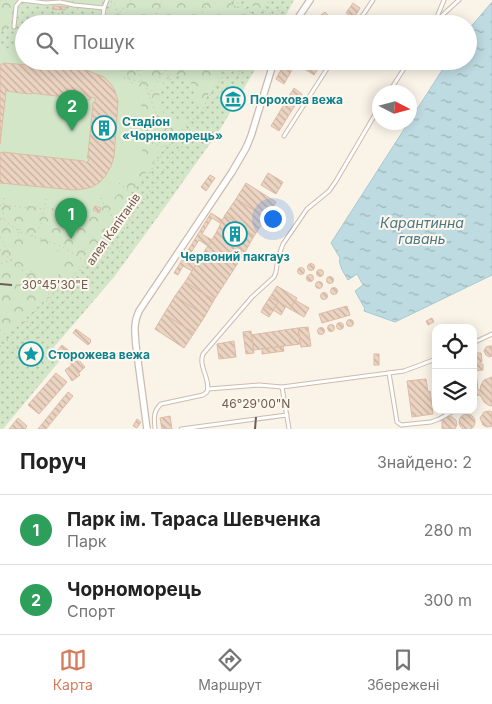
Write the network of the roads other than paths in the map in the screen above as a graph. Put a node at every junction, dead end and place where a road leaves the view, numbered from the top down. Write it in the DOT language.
graph roads {
  1 [pos="107,0"];
  2 [pos="310,0"];
  3 [pos="373,0"];
  4 [pos="444,0"];
  5 [pos="459,0"];
  6 [pos="104,8"];
  7 [pos="15,15"];
  8 [pos="103,15"];
  9 [pos="300,15"];
  10 [pos="363,15"];
  11 [pos="438,15"];
  12 [pos="443,15"];
  13 [pos="15,16"];
  14 [pos="14,27"];
  15 [pos="271,70"];
  16 [pos="326,70"];
  17 [pos="403,70"];
  18 [pos="394,85"];
  19 [pos="372,120"];
  20 [pos="284,136"];
  21 [pos="492,334"];
  22 [pos="477,341"];
  23 [pos="432,361"];
  24 [pos="390,373"];
  25 [pos="282,386"];
  26 [pos="208,389"];
  27 [pos="448,414"];
  28 [pos="287,415"];
  29 [pos="154,416"];
  30 [pos="146,429"];
  31 [pos="155,429"];
  32 [pos="180,429"];
  33 [pos="289,429"];
  1 -- 6 [label="lane"];
  2 -- 9 [label="street"];
  3 -- 10 [label="lane"];
  4 -- 11 [label="lane"];
  5 -- 12 [label="lane"];
  6 -- 7 [label="lane"];
  6 -- 8 [label="lane"];
  13 -- 14 [label="lane"];
  15 -- 30 [label="street, bridge"];
  16 -- 20 [label="lane"];
  17 -- 18 [label="lane"];
  19 -- 26 [label="lane"];
  21 -- 22 [label="lane"];
  23 -- 24 [label="lane"];
  24 -- 25 [label="lane"];
  24 -- 27 [label="lane"];
  25 -- 26 [label="lane"];
  25 -- 28 [label="lane"];
  26 -- 29 [label="lane"];
  28 -- 32 [label="lane"];
  28 -- 33 [label="lane"];
  29 -- 30 [label="lane"];
  29 -- 31 [label="lane"];
}
